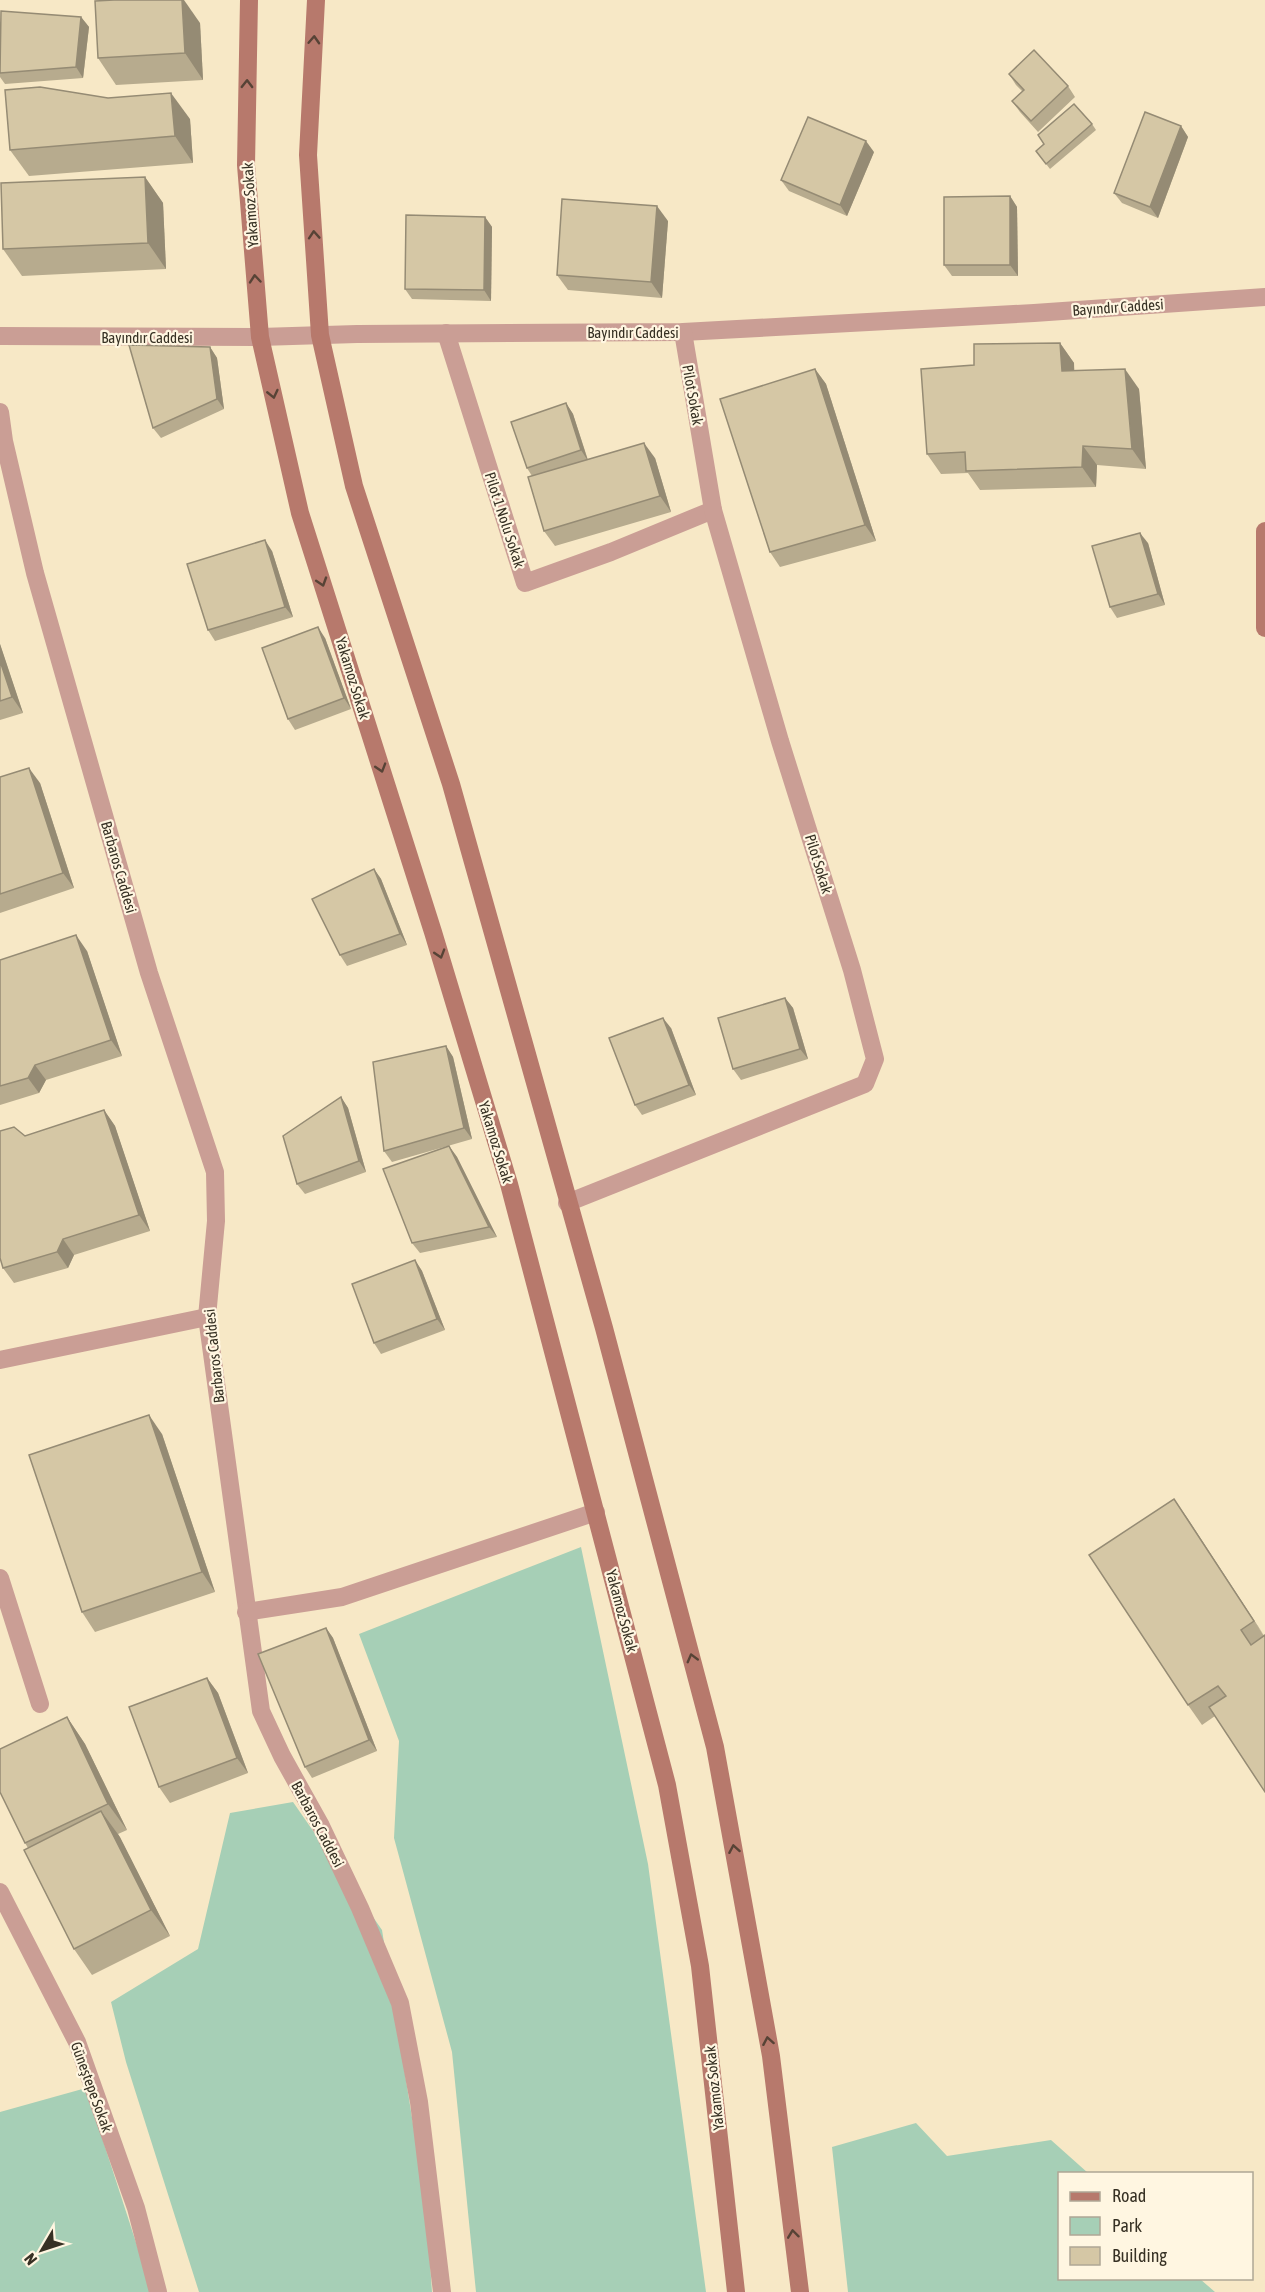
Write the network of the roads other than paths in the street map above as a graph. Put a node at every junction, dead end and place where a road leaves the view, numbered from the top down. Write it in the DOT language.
graph roads {
  1 [pos="249,0"];
  2 [pos="316,0"];
  3 [pos="1265,297"];
  4 [pos="683,332"];
  5 [pos="446,333"];
  6 [pos="321,335"];
  7 [pos="0,336"];
  8 [pos="260,337"];
  9 [pos="0,412"];
  10 [pos="713,510"];
  11 [pos="1265,531"];
  12 [pos="1265,628"];
  13 [pos="567,1203"];
  14 [pos="207,1317"];
  15 [pos="0,1360"];
  16 [pos="597,1512"];
  17 [pos="0,1578"];
  18 [pos="246,1612"];
  19 [pos="40,1704"];
  20 [pos="0,1892"];
  21 [pos="158,2292"];
  22 [pos="442,2292"];
  23 [pos="736,2292"];
  24 [pos="800,2292"];
  8 -- 1 [label="main road, Yakamoz Sokak, one-way"];
  6 -- 2 [label="main road, one-way"];
  3 -- 4 [label="street, Bayındır Caddesi"];
  4 -- 5 [label="street, Bayındır Caddesi"];
  4 -- 10 [label="street, Pilot Sokak"];
  5 -- 6 [label="street, Bayındır Caddesi"];
  5 -- 10 [label="street, Pilot 1 Nolu Sokak"];
  6 -- 8 [label="street, Bayındır Caddesi"];
  6 -- 13 [label="main road"];
  7 -- 8 [label="street, Bayındır Caddesi"];
  8 -- 16 [label="main road, Yakamoz Sokak, one-way"];
  9 -- 14 [label="street, Barbaros Caddesi"];
  10 -- 13 [label="street, Pilot Sokak"];
  11 -- 12 [label="main road"];
  24 -- 13 [label="main road, one-way"];
  14 -- 15 [label="street"];
  14 -- 18 [label="street, Barbaros Caddesi"];
  16 -- 18 [label="street"];
  16 -- 23 [label="main road, Yakamoz Sokak"];
  17 -- 19 [label="street"];
  18 -- 22 [label="street, Barbaros Caddesi"];
  20 -- 21 [label="street, Güneştepe Sokak"];
}
